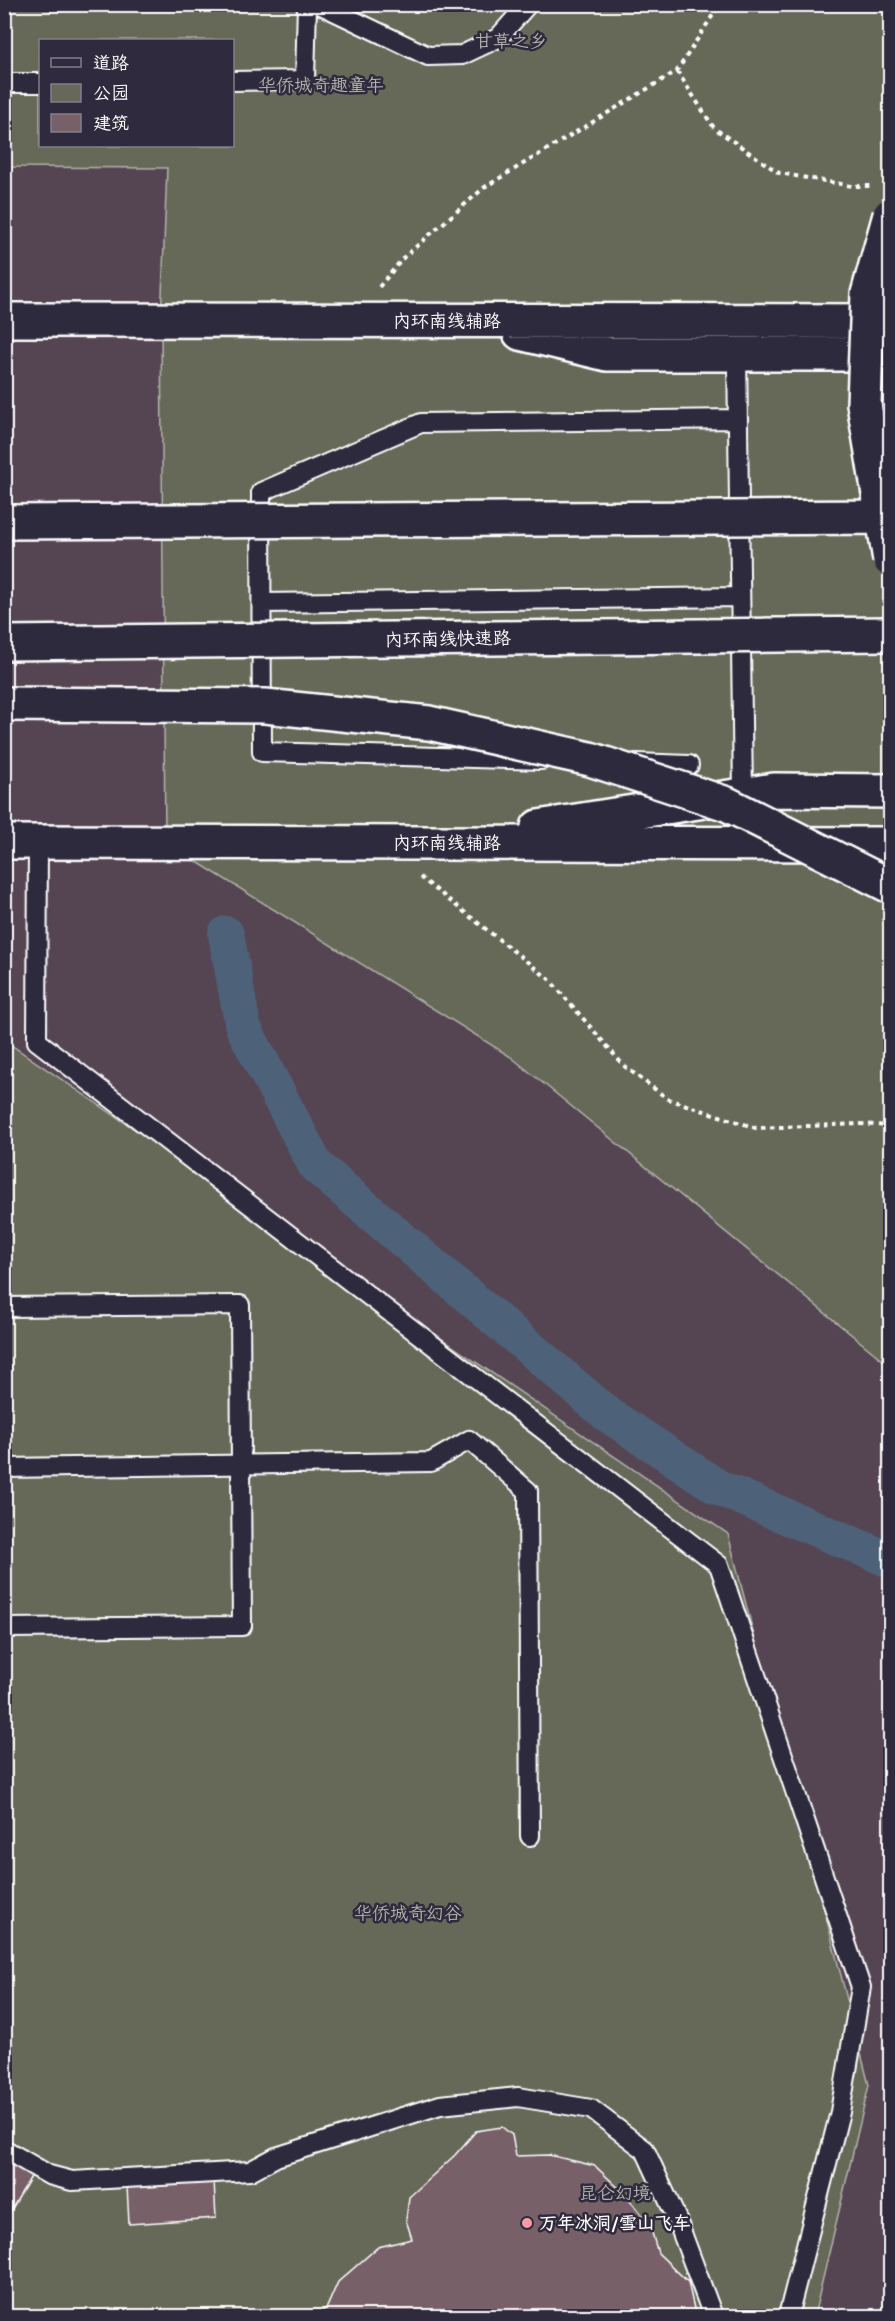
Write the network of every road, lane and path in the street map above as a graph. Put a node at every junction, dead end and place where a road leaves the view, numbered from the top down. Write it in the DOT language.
graph roads {
  1 [pos="307,4"];
  2 [pos="319,4"];
  3 [pos="528,4"];
  4 [pos="720,4"];
  5 [pos="677,71"];
  6 [pos="234,81"];
  7 [pos="4,83"];
  8 [pos="39,83"];
  9 [pos="886,201"];
  10 [pos="4,320"];
  11 [pos="352,320"];
  12 [pos="467,321"];
  13 [pos="891,321"];
  14 [pos="737,354"];
  15 [pos="891,354"];
  16 [pos="738,419"];
  17 [pos="891,517"];
  18 [pos="4,522"];
  19 [pos="891,560"];
  20 [pos="740,597"];
  21 [pos="262,603"];
  22 [pos="891,634"];
  23 [pos="4,643"];
  24 [pos="4,704"];
  25 [pos="689,765"];
  26 [pos="891,791"];
  27 [pos="742,795"];
  28 [pos="4,842"];
  29 [pos="38,842"];
  30 [pos="377,843"];
  31 [pos="439,843"];
  32 [pos="891,844"];
  33 [pos="891,886"];
  34 [pos="891,1126"];
  35 [pos="4,1306"];
  36 [pos="241,1465"];
  37 [pos="4,1468"];
  38 [pos="4,1628"];
  39 [pos="531,1836"];
  40 [pos="4,2149"];
  41 [pos="713,2316"];
  42 [pos="788,2316"];
  1 -- 6 [label="lane"];
  2 -- 3 [label="lane"];
  4 -- 5 [label="path"];
  5 -- 9 [label="path"];
  5 -- 11 [label="path"];
  7 -- 8 [label="lane"];
  9 -- 19 [label="main road, bridge"];
  10 -- 11 [label="main road, 内环南线辅路"];
  11 -- 12 [label="main road, 内环南线辅路"];
  12 -- 13 [label="main road, 内环南线辅路"];
  12 -- 14 [label="main road"];
  14 -- 15 [label="main road"];
  14 -- 16 [label="lane"];
  16 -- 20 [label="lane"];
  16 -- 21 [label="lane"];
  17 -- 18 [label="main road, bridge"];
  20 -- 21 [label="lane"];
  20 -- 27 [label="lane"];
  21 -- 25 [label="lane"];
  22 -- 23 [label="main road, 内环南线快速路, bridge"];
  24 -- 33 [label="main road, bridge"];
  26 -- 27 [label="main road"];
  27 -- 31 [label="main road"];
  28 -- 29 [label="main road, 内环南线辅路"];
  29 -- 30 [label="main road, 内环南线辅路"];
  29 -- 42 [label="lane"];
  30 -- 31 [label="main road, 内环南线辅路"];
  30 -- 34 [label="path"];
  31 -- 32 [label="main road, 内环南线辅路"];
  35 -- 36 [label="lane"];
  36 -- 37 [label="lane"];
  36 -- 38 [label="lane"];
  36 -- 39 [label="lane"];
  40 -- 41 [label="lane"];
}
